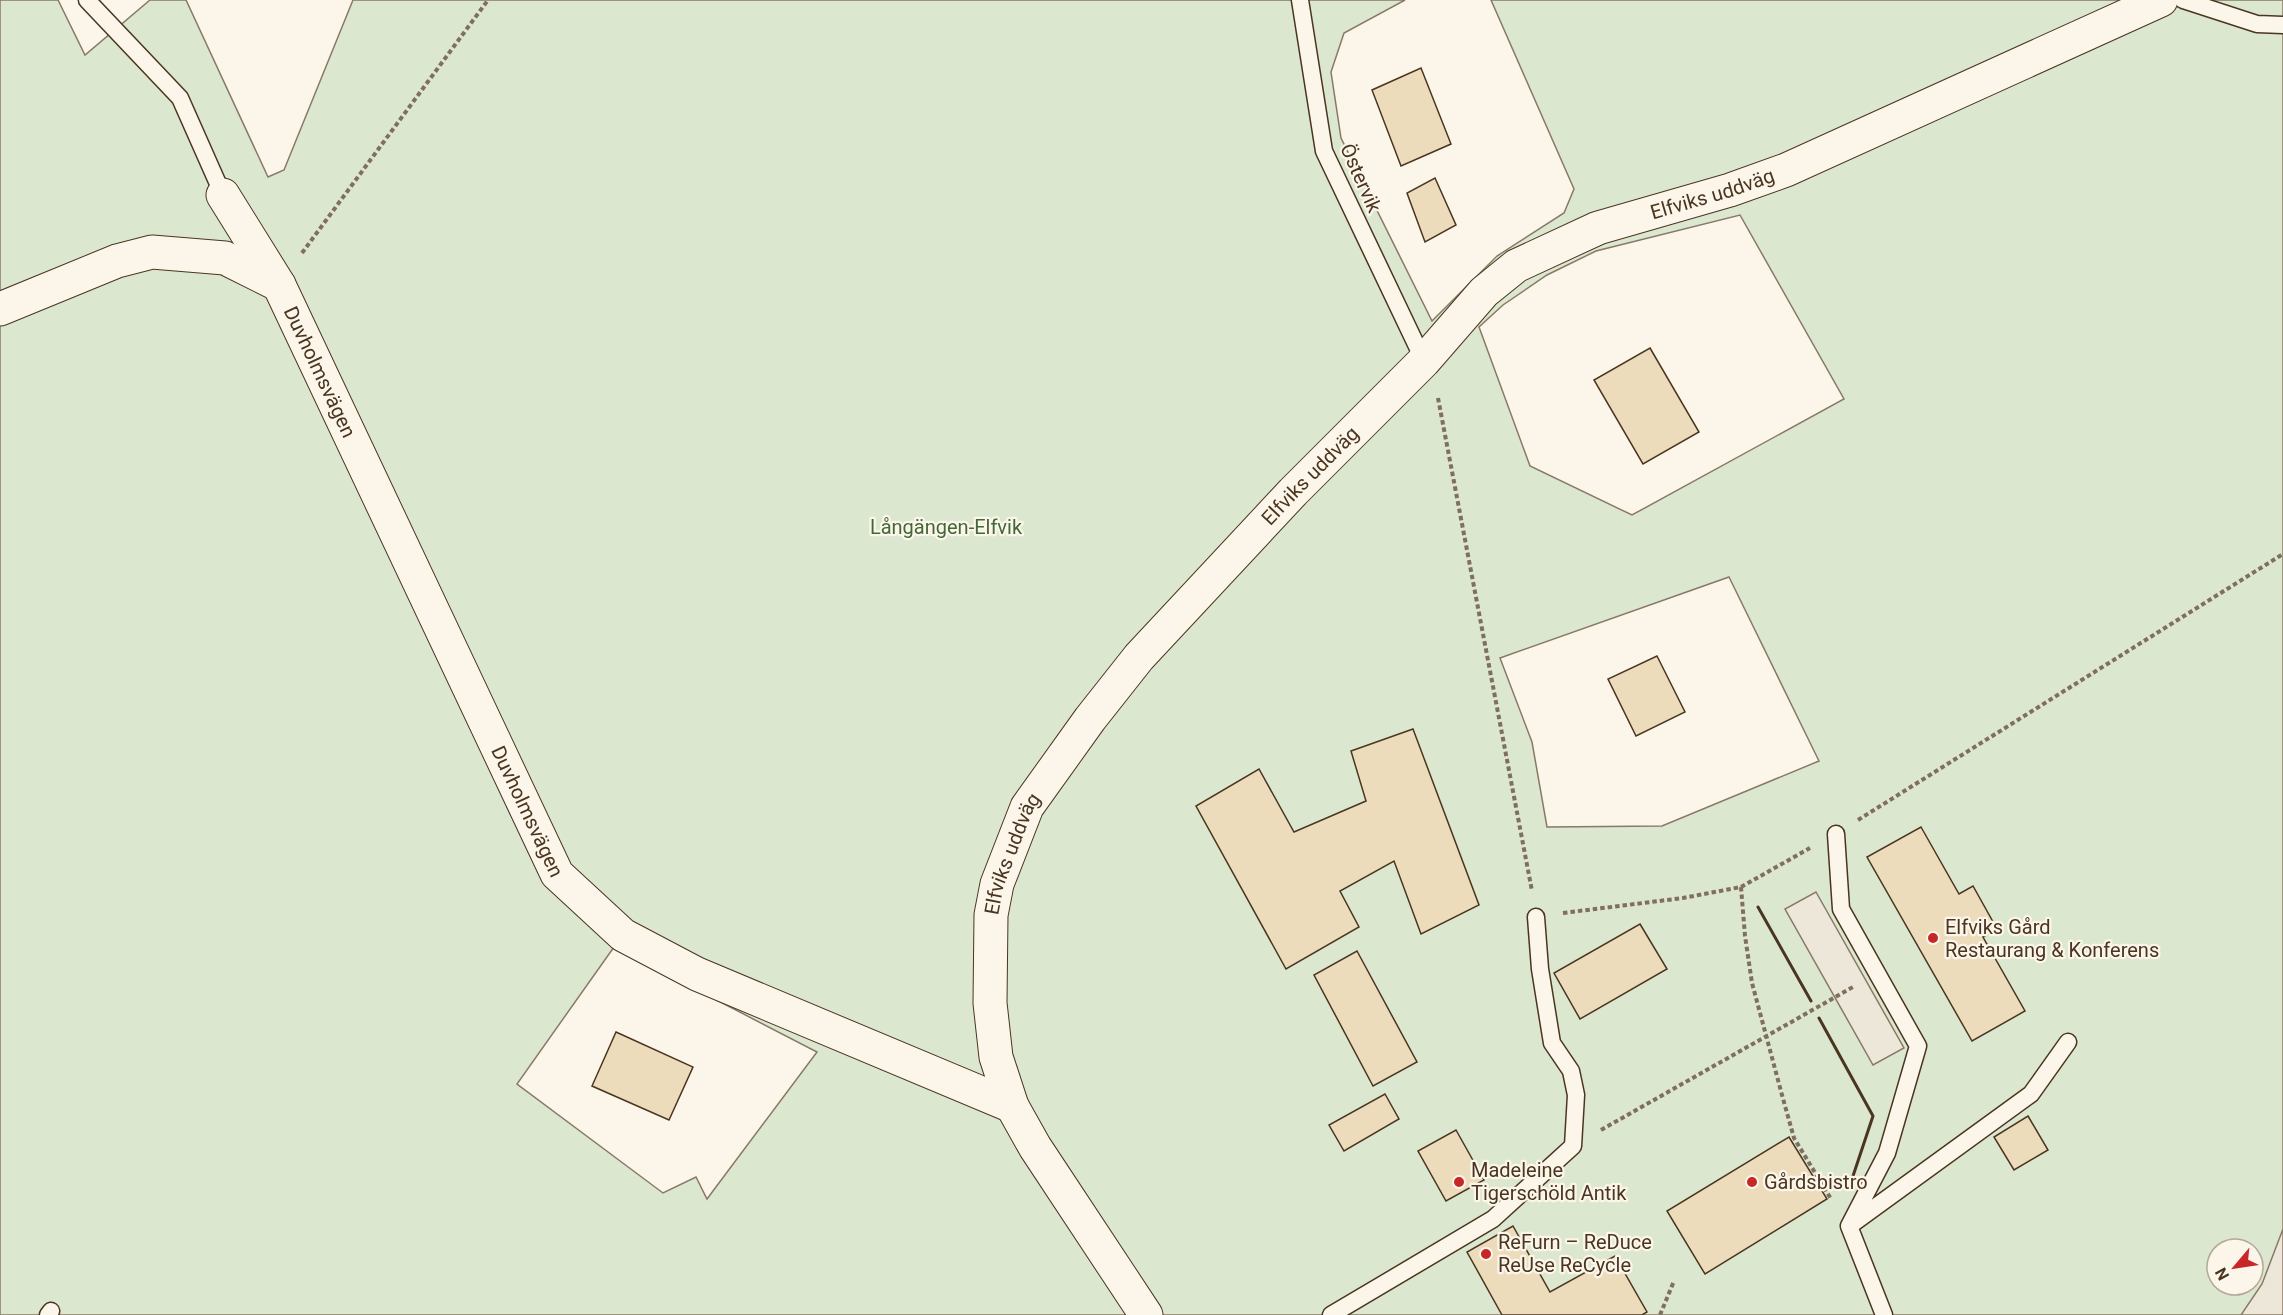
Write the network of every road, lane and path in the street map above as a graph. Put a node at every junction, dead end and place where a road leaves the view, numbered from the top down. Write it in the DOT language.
graph roads {
  1 [pos="87,0"];
  2 [pos="488,0"];
  3 [pos="1300,0"];
  4 [pos="2161,0"];
  5 [pos="2183,0"];
  6 [pos="2283,25"];
  7 [pos="223,195"];
  8 [pos="279,285"];
  9 [pos="0,309"];
  10 [pos="1424,361"];
  11 [pos="2283,554"];
  12 [pos="1836,834"];
  13 [pos="1741,887"];
  14 [pos="1536,917"];
  15 [pos="1876,973"];
  16 [pos="1766,1038"];
  17 [pos="2068,1042"];
  18 [pos="1012,1106"];
  19 [pos="1573,1146"];
  20 [pos="1849,1226"];
  21 [pos="1674,1281"];
  22 [pos="1146,1315"];
  23 [pos="1331,1315"];
  24 [pos="1660,1315"];
  25 [pos="1884,1315"];
  1 -- 7 [label="lane"];
  2 -- 8 [label="path"];
  3 -- 10 [label="lane, Östervik"];
  4 -- 10 [label="street, Elfviks uddväg"];
  5 -- 6 [label="lane"];
  7 -- 8 [label="street, Duvholmsvägen"];
  8 -- 9 [label="street, Duvholmsvägen"];
  8 -- 18 [label="street, Duvholmsvägen"];
  10 -- 14 [label="path"];
  10 -- 18 [label="street, Elfviks uddväg"];
  11 -- 12 [label="path"];
  12 -- 13 [label="path"];
  12 -- 15 [label="lane"];
  13 -- 14 [label="path"];
  13 -- 16 [label="path"];
  14 -- 19 [label="lane"];
  15 -- 16 [label="path"];
  15 -- 20 [label="lane"];
  16 -- 19 [label="path"];
  16 -- 20 [label="path"];
  17 -- 20 [label="lane"];
  18 -- 22 [label="street, Elfviks uddväg"];
  19 -- 23 [label="lane"];
  20 -- 25 [label="lane"];
  21 -- 24 [label="path"];
}
